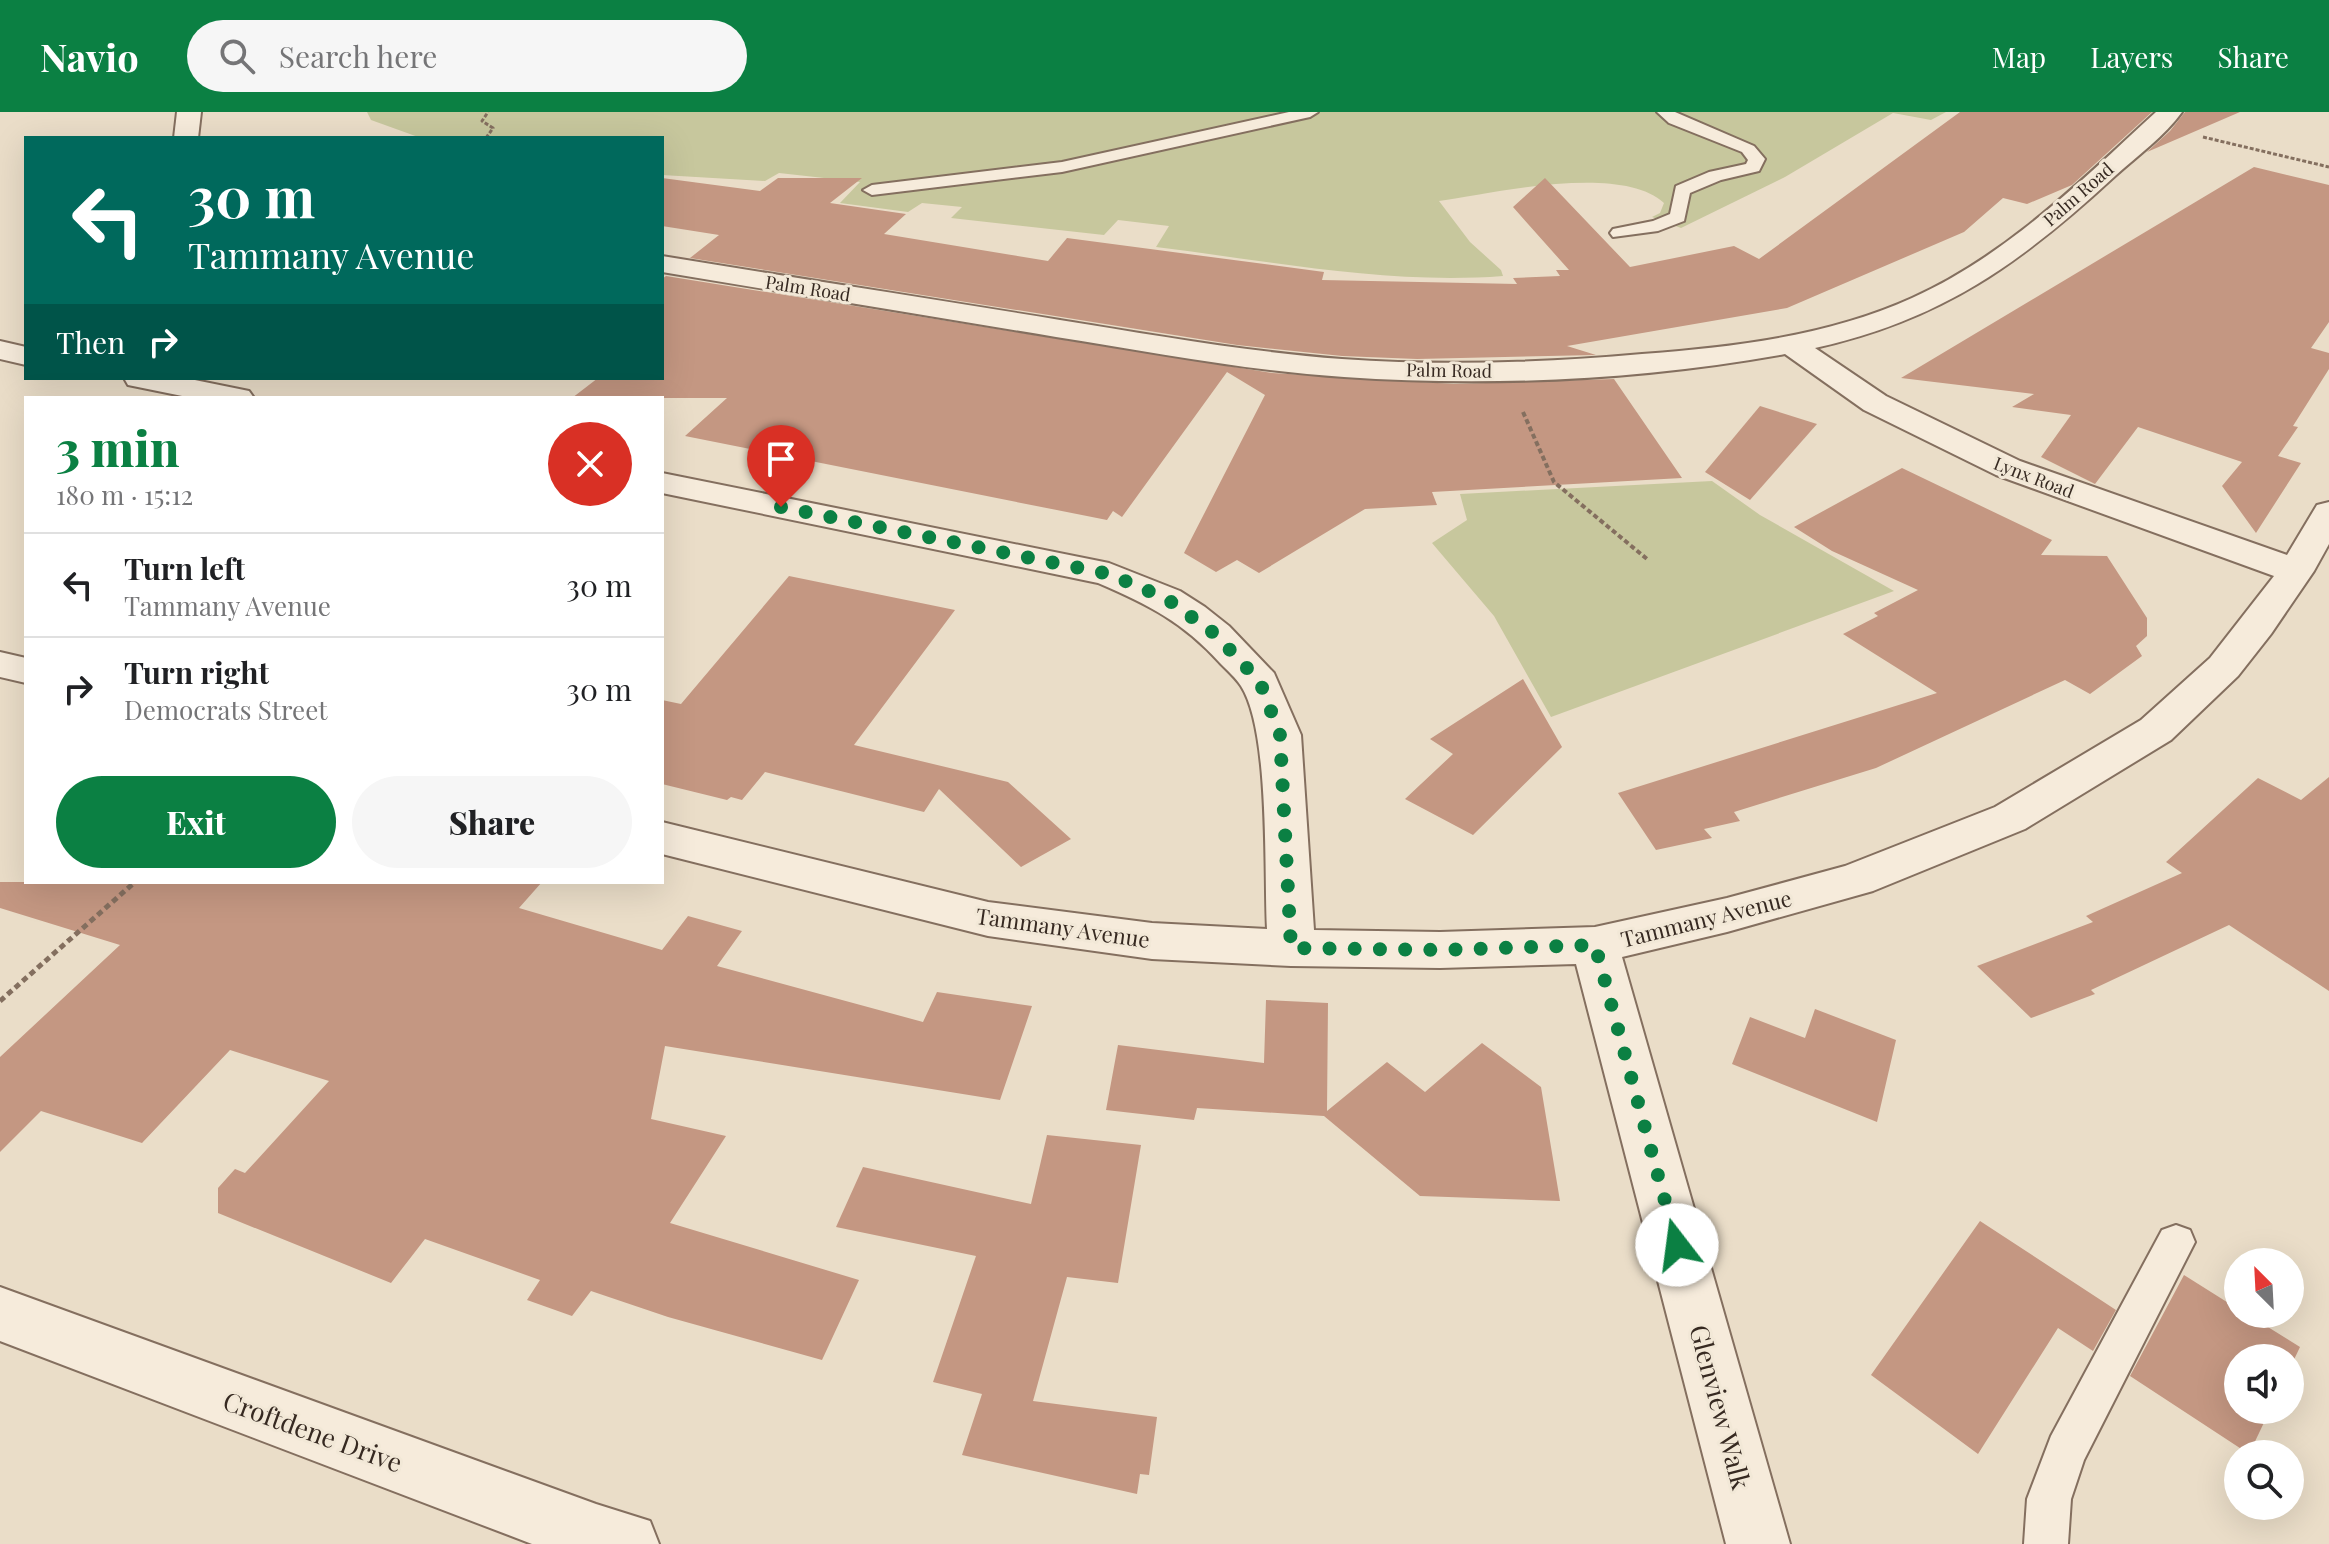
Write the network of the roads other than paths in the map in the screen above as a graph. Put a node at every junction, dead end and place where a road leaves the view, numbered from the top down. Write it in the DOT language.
graph roads {
  1 [pos="189,112"];
  2 [pos="1310,112"];
  3 [pos="1665,112"];
  4 [pos="2162,119"];
  5 [pos="186,136"];
  6 [pos="872,190"];
  7 [pos="1619,233"];
  8 [pos="664,264"];
  9 [pos="1791,345"];
  10 [pos="0,350"];
  11 [pos="24,356"];
  12 [pos="149,380"];
  13 [pos="228,396"];
  14 [pos="664,483"];
  15 [pos="2329,512"];
  16 [pos="2296,571"];
  17 [pos="0,664"];
  18 [pos="24,670"];
  19 [pos="664,838"];
  20 [pos="1595,945"];
  21 [pos="1291,948"];
  22 [pos="2176,1242"];
  23 [pos="0,1314"];
  24 [pos="605,1541"];
  25 [pos="1758,1544"];
  26 [pos="2046,1544"];
  1 -- 5 [label="street"];
  2 -- 6 [label="lane"];
  3 -- 7 [label="lane"];
  4 -- 9 [label="street, Palm Road"];
  8 -- 9 [label="street, Palm Road"];
  9 -- 16 [label="street, Lynx Road"];
  10 -- 11 [label="street"];
  12 -- 13 [label="street"];
  14 -- 21 [label="street"];
  15 -- 16 [label="street, Tammany Avenue"];
  16 -- 20 [label="street, Tammany Avenue"];
  17 -- 18 [label="street"];
  19 -- 21 [label="street, Tammany Avenue"];
  20 -- 21 [label="street, Tammany Avenue"];
  20 -- 25 [label="street, Glenview Walk"];
  22 -- 26 [label="lane"];
  23 -- 24 [label="street, Croftdene Drive"];
}
